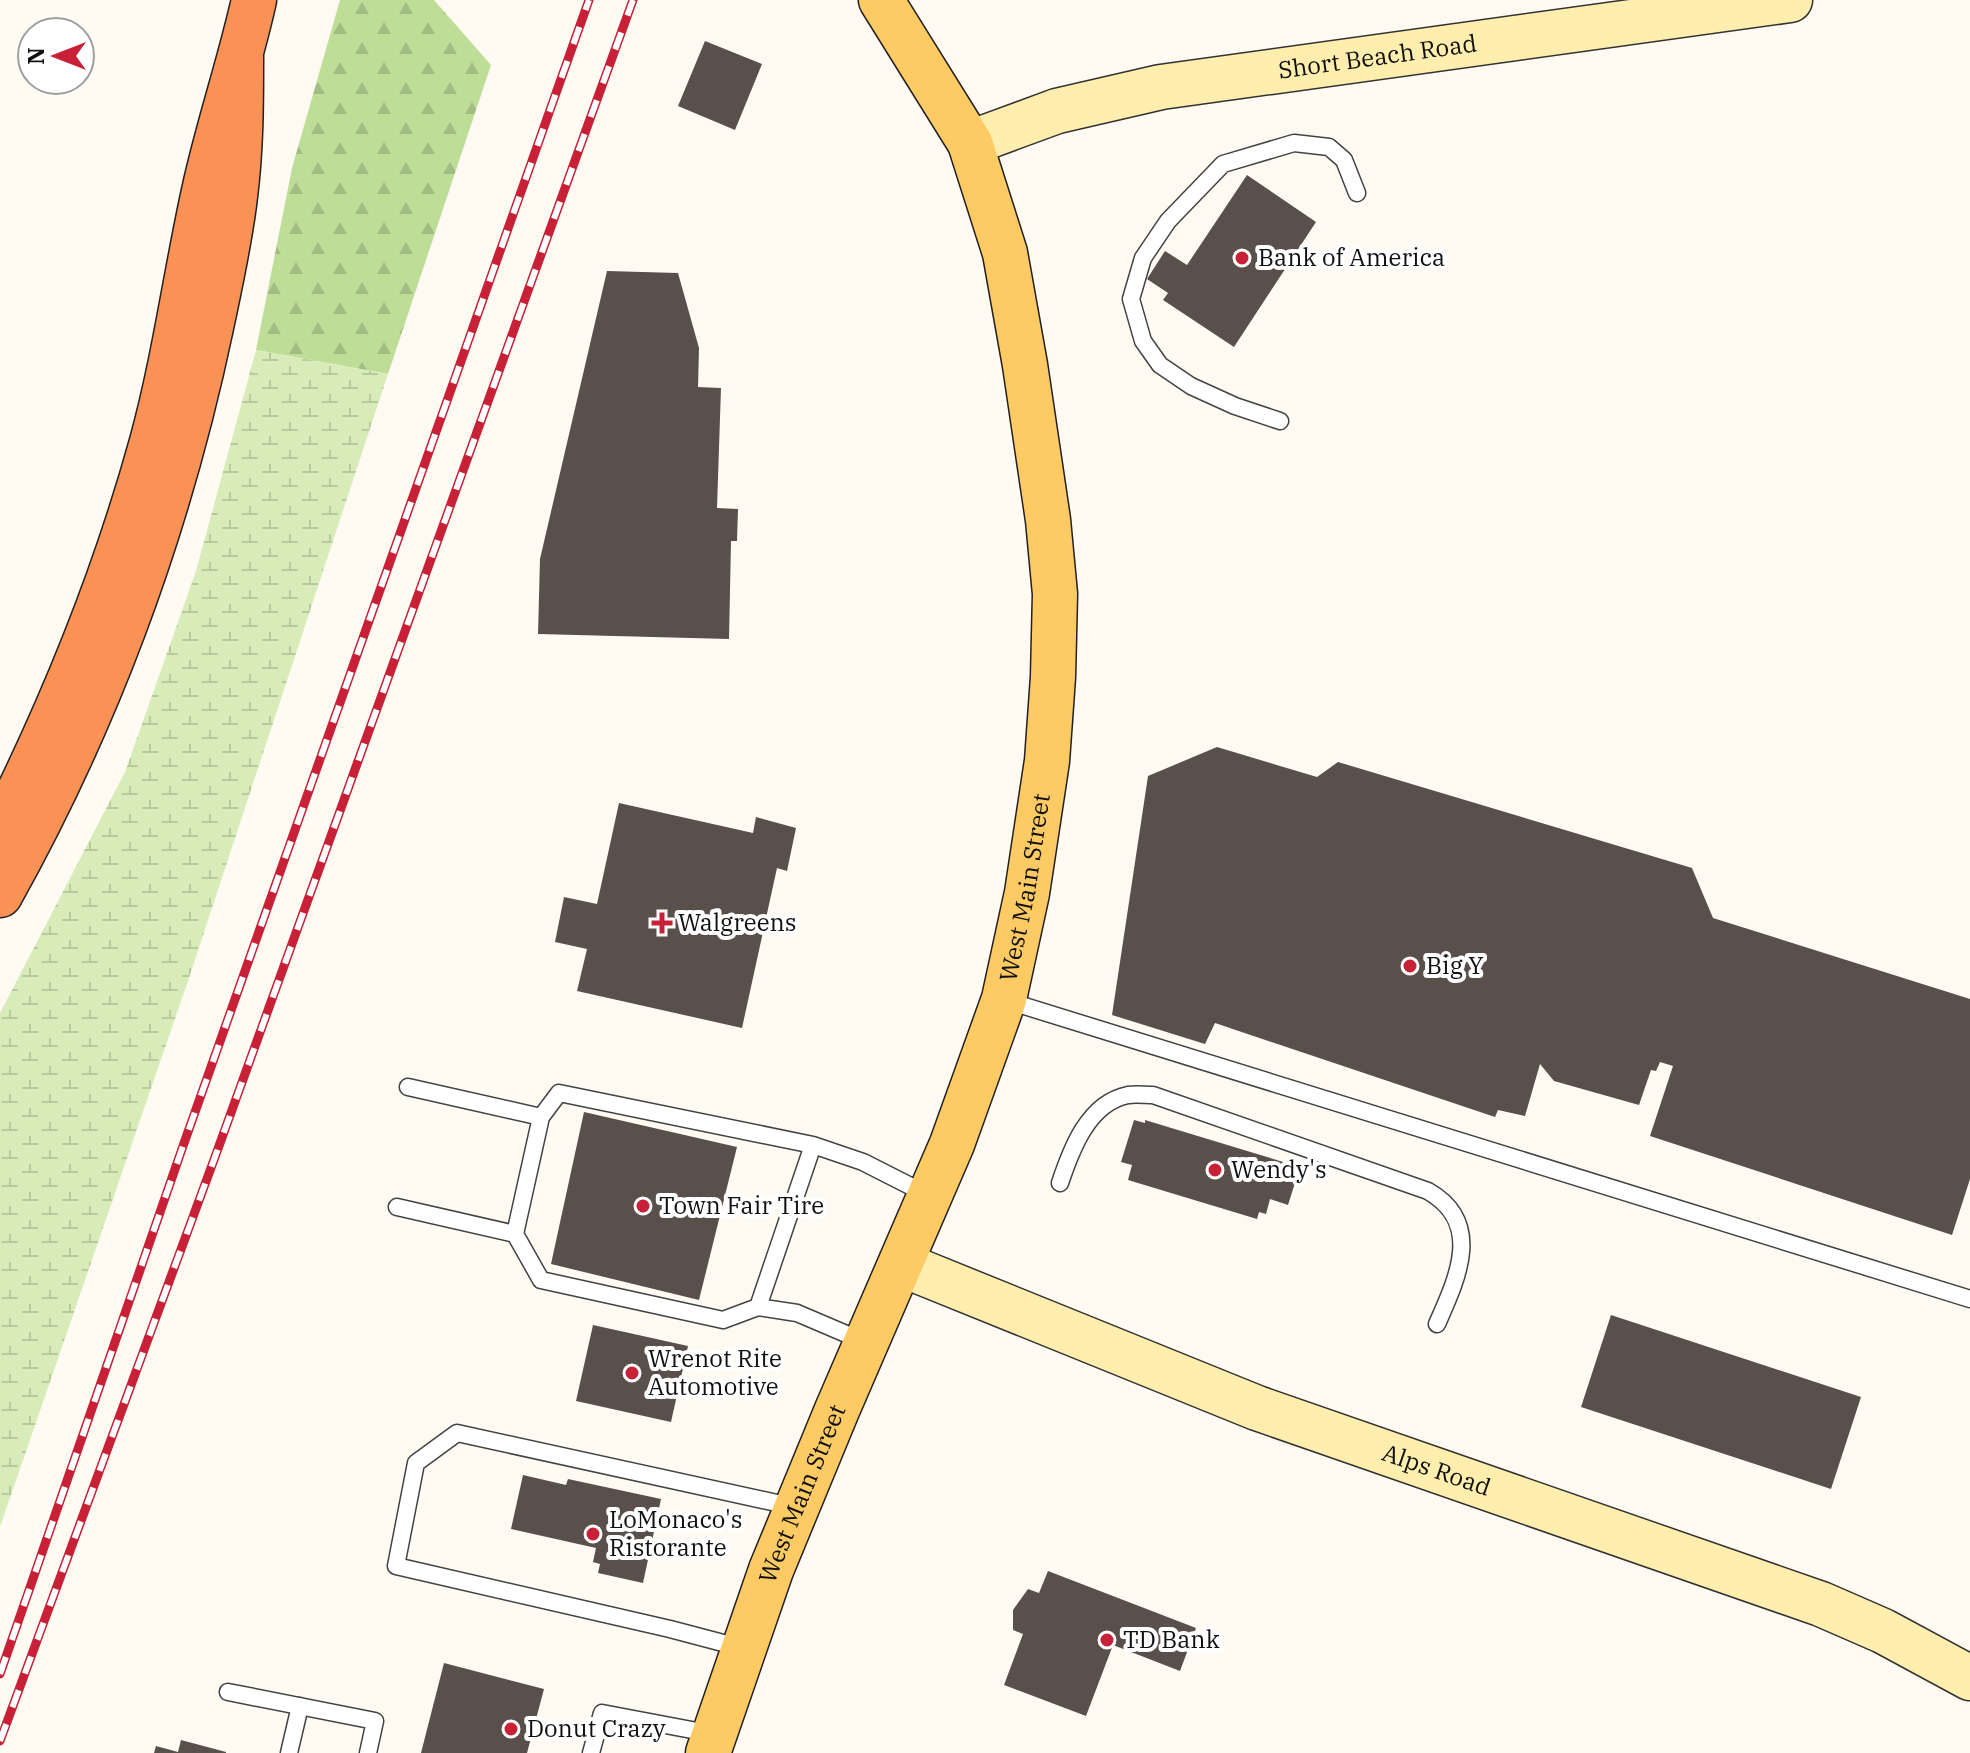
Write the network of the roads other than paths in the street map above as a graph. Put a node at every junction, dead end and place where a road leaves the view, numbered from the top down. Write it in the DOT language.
graph roads {
  1 [pos="254,0"];
  2 [pos="881,0"];
  3 [pos="1790,0"];
  4 [pos="241,56"];
  5 [pos="970,143"];
  6 [pos="1357,193"];
  7 [pos="1280,421"];
  8 [pos="0,830"];
  9 [pos="0,895"];
  10 [pos="1004,999"];
  11 [pos="408,1087"];
  12 [pos="541,1117"];
  13 [pos="813,1145"];
  14 [pos="1060,1183"];
  15 [pos="929,1195"];
  16 [pos="397,1207"];
  17 [pos="515,1234"];
  18 [pos="901,1264"];
  19 [pos="1970,1299"];
  20 [pos="758,1307"];
  21 [pos="1437,1324"];
  22 [pos="867,1343"];
  23 [pos="796,1507"];
  24 [pos="744,1649"];
  25 [pos="1970,1678"];
  26 [pos="228,1692"];
  27 [pos="300,1706"];
  28 [pos="711,1744"];
  29 [pos="289,1753"];
  30 [pos="368,1753"];
  31 [pos="591,1753"];
  1 -- 4 [label="highway"];
  2 -- 5 [label="main road, West Main Street"];
  3 -- 5 [label="street, Short Beach Road"];
  4 -- 8 [label="highway"];
  4 -- 9 [label="highway"];
  5 -- 10 [label="main road, West Main Street"];
  6 -- 7 [label="lane"];
  10 -- 15 [label="main road, West Main Street"];
  10 -- 19 [label="lane"];
  11 -- 12 [label="lane"];
  12 -- 13 [label="lane"];
  12 -- 17 [label="lane"];
  13 -- 15 [label="lane"];
  13 -- 20 [label="lane"];
  14 -- 21 [label="lane"];
  15 -- 18 [label="main road, West Main Street"];
  16 -- 17 [label="lane"];
  17 -- 20 [label="lane"];
  18 -- 22 [label="main road, West Main Street"];
  18 -- 25 [label="street, Alps Road"];
  20 -- 22 [label="lane"];
  22 -- 23 [label="main road, West Main Street"];
  23 -- 24 [label="main road, West Main Street"];
  23 -- 24 [label="lane"];
  24 -- 28 [label="main road, West Main Street"];
  26 -- 27 [label="lane"];
  27 -- 29 [label="lane"];
  27 -- 30 [label="lane"];
  28 -- 31 [label="lane"];
}
